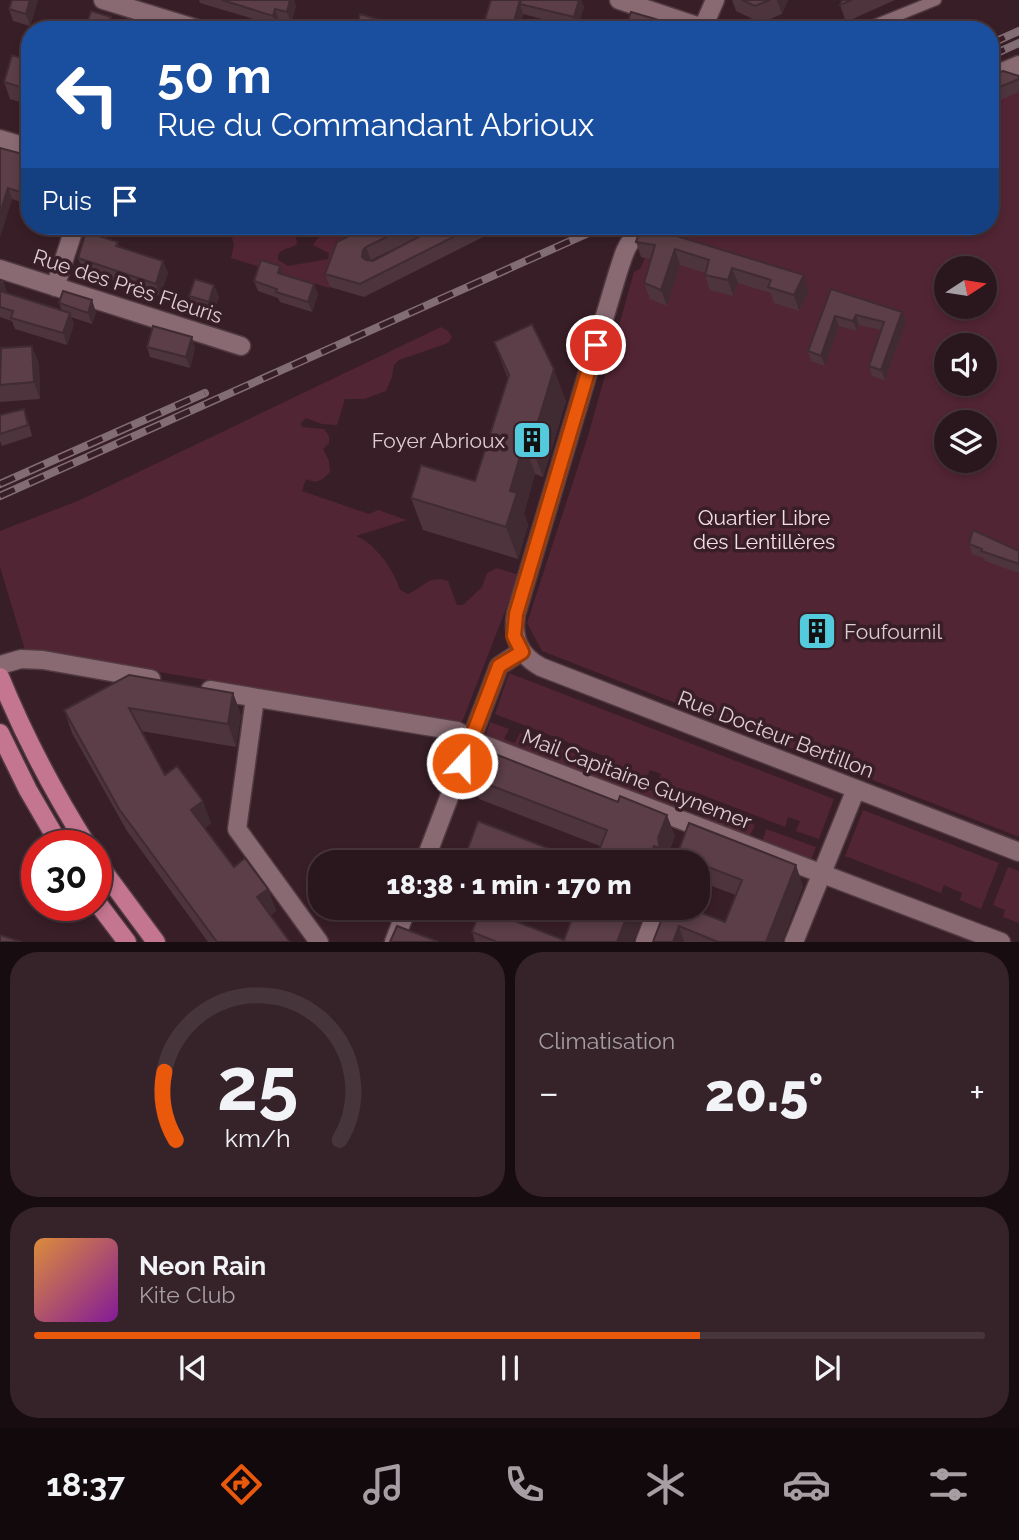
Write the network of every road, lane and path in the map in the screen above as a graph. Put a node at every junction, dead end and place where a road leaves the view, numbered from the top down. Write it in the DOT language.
graph roads {
  1 [pos="103,0"];
  2 [pos="619,0"];
  3 [pos="715,0"];
  4 [pos="936,0"];
  5 [pos="142,12"];
  6 [pos="140,21"];
  7 [pos="172,21"];
  8 [pos="679,21"];
  9 [pos="706,21"];
  10 [pos="884,21"];
  11 [pos="1019,65"];
  12 [pos="999,73"];
  13 [pos="0,139"];
  14 [pos="21,145"];
  15 [pos="72,235"];
  16 [pos="635,235"];
  17 [pos="0,269"];
  18 [pos="55,287"];
  19 [pos="241,346"];
  20 [pos="522,652"];
  21 [pos="0,665"];
  22 [pos="0,677"];
  23 [pos="163,681"];
  24 [pos="189,686"];
  25 [pos="256,698"];
  26 [pos="0,733"];
  27 [pos="471,738"];
  28 [pos="856,789"];
  29 [pos="51,830"];
  30 [pos="78,830"];
  31 [pos="429,850"];
  32 [pos="1019,852"];
  33 [pos="822,873"];
  34 [pos="112,883"];
  35 [pos="403,920"];
  36 [pos="653,920"];
  37 [pos="111,921"];
  38 [pos="397,941"];
  39 [pos="127,942"];
  40 [pos="156,942"];
  41 [pos="319,942"];
  42 [pos="645,942"];
  43 [pos="794,942"];
  44 [pos="1001,942"];
  1 -- 5 [label="street"];
  2 -- 8 [label="street"];
  3 -- 9 [label="street"];
  4 -- 10 [label="lane"];
  5 -- 6 [label="street"];
  5 -- 7 [label="street"];
  11 -- 12 [label="street"];
  13 -- 14 [label="street"];
  15 -- 18 [label="street"];
  16 -- 20 [label="street"];
  17 -- 18 [label="street, Rue des Près Fleuris"];
  18 -- 19 [label="street, Rue des Près Fleuris"];
  20 -- 27 [label="street"];
  20 -- 28 [label="street, Rue Docteur Bertillon"];
  21 -- 23 [label="street"];
  22 -- 30 [label="main road"];
  24 -- 25 [label="street, Mail Capitaine Guynemer"];
  25 -- 27 [label="street, Mail Capitaine Guynemer"];
  25 -- 41 [label="street"];
  26 -- 29 [label="main road"];
  27 -- 31 [label="street"];
  27 -- 33 [label="street, Mail Capitaine Guynemer"];
  28 -- 32 [label="street, Rue Docteur Bertillon"];
  28 -- 33 [label="street"];
  33 -- 43 [label="street"];
  33 -- 44 [label="street, Mail Capitaine Guynemer"];
  34 -- 40 [label="main road"];
  35 -- 38 [label="street"];
  36 -- 42 [label="street"];
  37 -- 39 [label="main road"];
}
